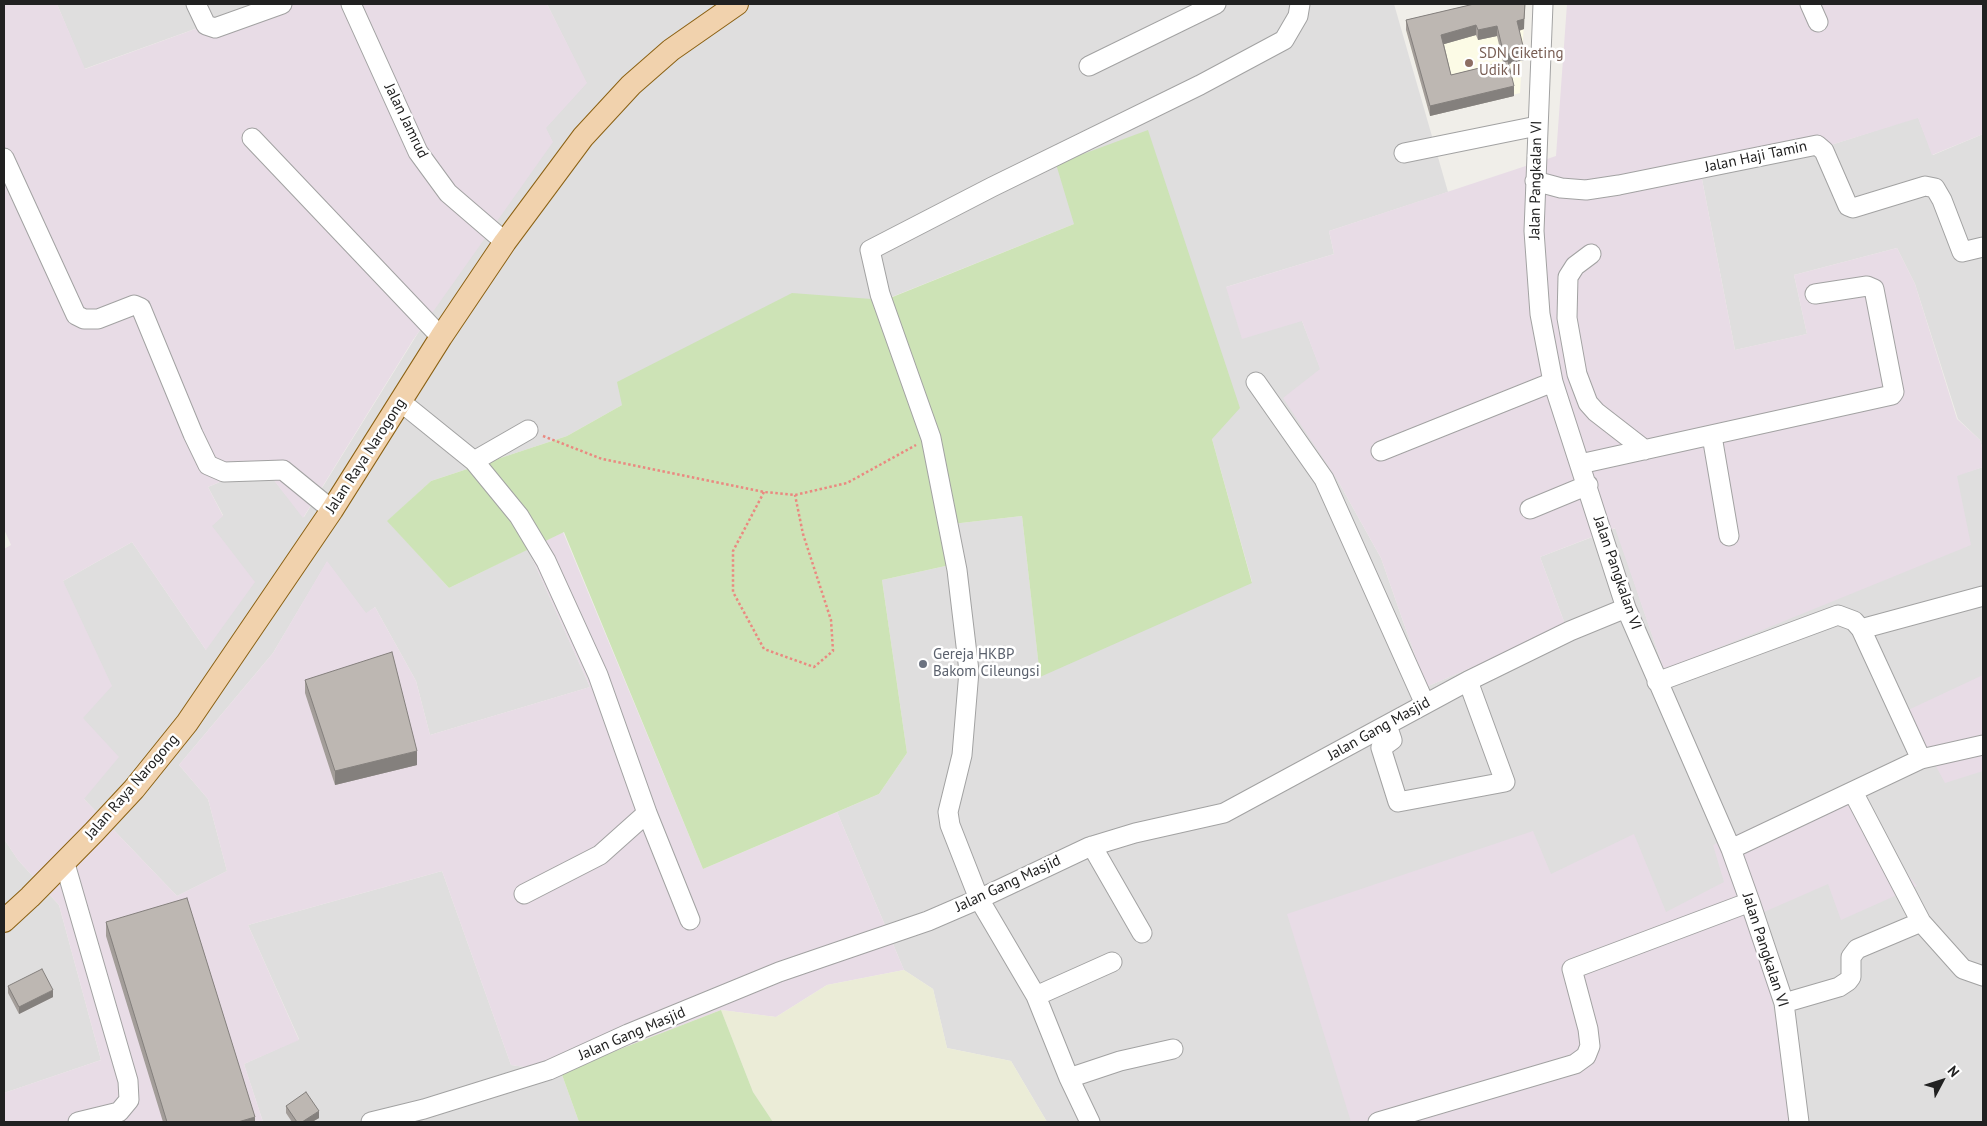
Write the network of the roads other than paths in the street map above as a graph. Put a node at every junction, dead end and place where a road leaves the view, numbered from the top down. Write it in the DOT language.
graph roads {
  1 [pos="196,4"];
  2 [pos="282,4"];
  3 [pos="352,4"];
  4 [pos="737,4"];
  5 [pos="1216,4"];
  6 [pos="1300,4"];
  7 [pos="1543,4"];
  8 [pos="1810,4"];
  9 [pos="1818,22"];
  10 [pos="1089,66"];
  11 [pos="1537,126"];
  12 [pos="252,138"];
  13 [pos="1404,153"];
  14 [pos="4,158"];
  15 [pos="1536,181"];
  16 [pos="505,242"];
  17 [pos="1983,247"];
  18 [pos="1591,254"];
  19 [pos="1815,294"];
  20 [pos="441,337"];
  21 [pos="1256,382"];
  22 [pos="1553,382"];
  23 [pos="401,402"];
  24 [pos="528,430"];
  25 [pos="1712,436"];
  26 [pos="1645,450"];
  27 [pos="1381,451"];
  28 [pos="474,461"];
  29 [pos="1580,464"];
  30 [pos="1588,485"];
  31 [pos="1530,509"];
  32 [pos="332,510"];
  33 [pos="1729,536"];
  34 [pos="1983,596"];
  35 [pos="1626,608"];
  36 [pos="1861,629"];
  37 [pos="1468,681"];
  38 [pos="1657,682"];
  39 [pos="1425,704"];
  40 [pos="1387,725"];
  41 [pos="1983,745"];
  42 [pos="1921,759"];
  43 [pos="1853,792"];
  44 [pos="647,813"];
  45 [pos="1092,846"];
  46 [pos="1731,849"];
  47 [pos="65,864"];
  48 [pos="524,894"];
  49 [pos="979,899"];
  50 [pos="1750,902"];
  51 [pos="690,920"];
  52 [pos="4,921"];
  53 [pos="1921,922"];
  54 [pos="1142,933"];
  55 [pos="1112,962"];
  56 [pos="1983,976"];
  57 [pos="1036,996"];
  58 [pos="1784,1003"];
  59 [pos="1173,1049"];
  60 [pos="1068,1078"];
  61 [pos="78,1122"];
  62 [pos="371,1122"];
  63 [pos="1090,1122"];
  64 [pos="1378,1122"];
  65 [pos="1799,1122"];
  1 -- 2 [label="street"];
  3 -- 16 [label="street, Jalan Jamrud"];
  4 -- 16 [label="main road, Jalan Raya Narogong"];
  5 -- 10 [label="street"];
  6 -- 49 [label="street"];
  7 -- 11 [label="street, Jalan Pangkalan VI"];
  8 -- 9 [label="street"];
  11 -- 13 [label="street"];
  11 -- 15 [label="street, Jalan Pangkalan VI"];
  12 -- 20 [label="street"];
  14 -- 32 [label="street"];
  15 -- 17 [label="street, Jalan Haji Tamin"];
  15 -- 22 [label="street, Jalan Pangkalan VI"];
  16 -- 20 [label="main road, Jalan Raya Narogong"];
  18 -- 26 [label="street"];
  19 -- 25 [label="street"];
  20 -- 23 [label="main road, Jalan Raya Narogong"];
  21 -- 39 [label="street"];
  22 -- 27 [label="street"];
  22 -- 29 [label="street, Jalan Pangkalan VI"];
  23 -- 28 [label="street"];
  23 -- 32 [label="main road, Jalan Raya Narogong"];
  24 -- 28 [label="street"];
  25 -- 26 [label="street"];
  25 -- 33 [label="street"];
  26 -- 29 [label="street"];
  28 -- 44 [label="street"];
  29 -- 30 [label="street, Jalan Pangkalan VI"];
  30 -- 31 [label="street"];
  30 -- 35 [label="street, Jalan Pangkalan VI"];
  32 -- 47 [label="main road, Jalan Raya Narogong"];
  34 -- 36 [label="street"];
  35 -- 37 [label="street, Jalan Gang Masjid"];
  35 -- 38 [label="street, Jalan Pangkalan VI"];
  36 -- 38 [label="street"];
  36 -- 42 [label="street"];
  37 -- 39 [label="street, Jalan Gang Masjid"];
  37 -- 40 [label="street"];
  38 -- 46 [label="street, Jalan Pangkalan VI"];
  39 -- 40 [label="street, Jalan Gang Masjid"];
  40 -- 45 [label="street, Jalan Gang Masjid"];
  41 -- 42 [label="street"];
  42 -- 43 [label="street"];
  43 -- 46 [label="street"];
  43 -- 53 [label="street"];
  44 -- 48 [label="street"];
  44 -- 51 [label="street"];
  45 -- 49 [label="street, Jalan Gang Masjid"];
  45 -- 54 [label="street"];
  46 -- 50 [label="street, Jalan Pangkalan VI"];
  47 -- 52 [label="main road, Jalan Raya Narogong"];
  47 -- 61 [label="street"];
  49 -- 57 [label="street"];
  49 -- 62 [label="street, Jalan Gang Masjid"];
  50 -- 58 [label="street, Jalan Pangkalan VI"];
  50 -- 64 [label="street"];
  53 -- 56 [label="street"];
  53 -- 58 [label="street"];
  55 -- 57 [label="street"];
  57 -- 60 [label="street"];
  58 -- 65 [label="street, Jalan Pangkalan VI"];
  59 -- 60 [label="street"];
  60 -- 63 [label="street"];
}
